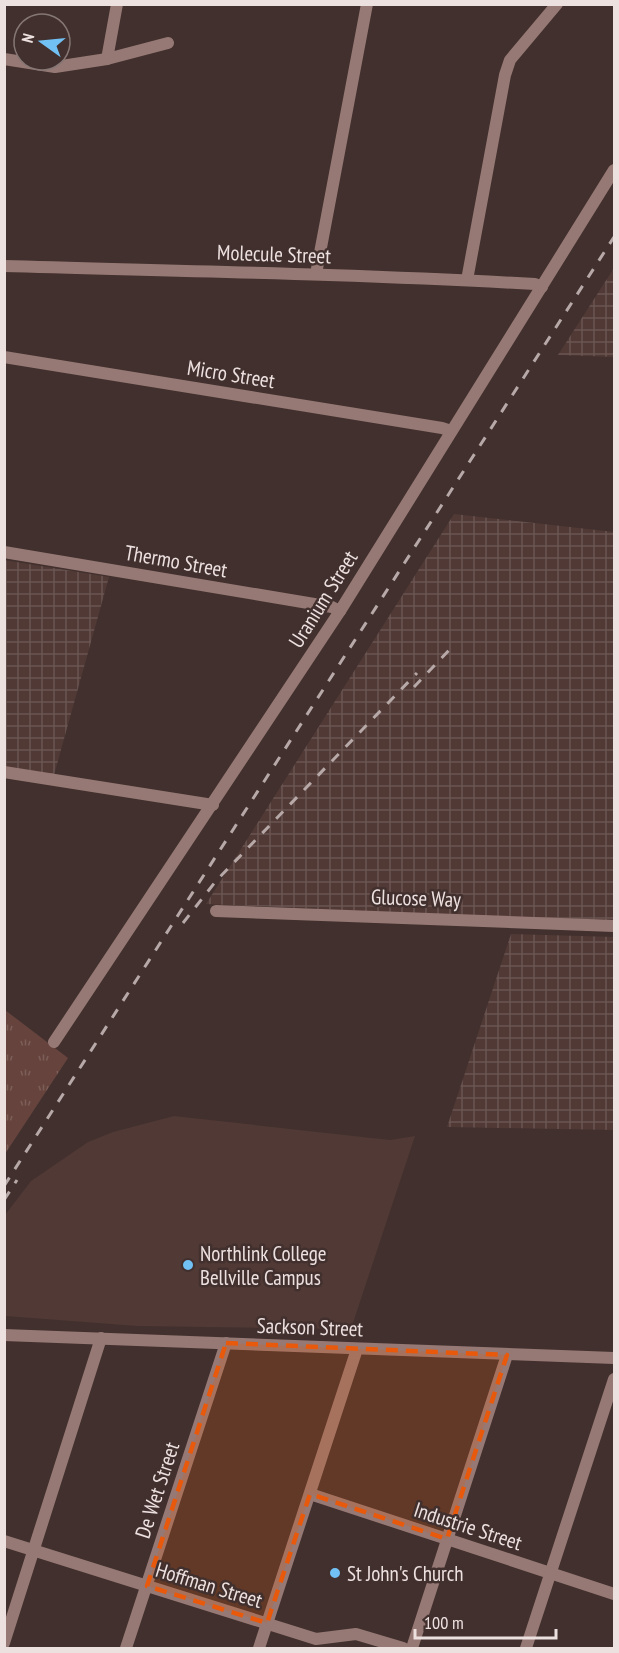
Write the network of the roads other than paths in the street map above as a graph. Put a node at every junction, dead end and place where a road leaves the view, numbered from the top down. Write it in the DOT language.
graph roads {
  1 [pos="117,4"];
  2 [pos="367,4"];
  3 [pos="557,4"];
  4 [pos="168,43"];
  5 [pos="108,59"];
  6 [pos="4,60"];
  7 [pos="615,170"];
  8 [pos="4,266"];
  9 [pos="316,274"];
  10 [pos="467,280"];
  11 [pos="542,287"];
  12 [pos="4,357"];
  13 [pos="451,431"];
  14 [pos="4,552"];
  15 [pos="340,611"];
  16 [pos="4,772"];
  17 [pos="213,805"];
  18 [pos="216,911"];
  19 [pos="615,926"];
  20 [pos="54,1042"];
  21 [pos="4,1335"];
  22 [pos="101,1338"];
  23 [pos="226,1343"];
  24 [pos="357,1349"];
  25 [pos="507,1355"];
  26 [pos="615,1358"];
  27 [pos="615,1379"];
  28 [pos="310,1494"];
  29 [pos="447,1539"];
  30 [pos="4,1542"];
  31 [pos="34,1552"];
  32 [pos="550,1574"];
  33 [pos="147,1586"];
  34 [pos="615,1594"];
  35 [pos="267,1623"];
  36 [pos="4,1643"];
  37 [pos="126,1648"];
  38 [pos="259,1648"];
  39 [pos="402,1648"];
  40 [pos="411,1648"];
  41 [pos="526,1648"];
  1 -- 5 [label="street"];
  2 -- 9 [label="street"];
  3 -- 10 [label="street"];
  4 -- 5 [label="street"];
  5 -- 6 [label="street"];
  7 -- 11 [label="street, Uranium Street"];
  8 -- 9 [label="street, Molecule Street"];
  9 -- 10 [label="street, Molecule Street"];
  10 -- 11 [label="street, Molecule Street"];
  11 -- 13 [label="street, Uranium Street"];
  12 -- 13 [label="street, Micro Street"];
  13 -- 15 [label="street, Uranium Street"];
  14 -- 15 [label="street, Thermo Street"];
  15 -- 17 [label="street, Uranium Street"];
  16 -- 17 [label="street"];
  17 -- 20 [label="street, Uranium Street"];
  18 -- 19 [label="street, Glucose Way"];
  21 -- 22 [label="street, Sackson Street"];
  22 -- 23 [label="street, Sackson Street"];
  22 -- 31 [label="street"];
  23 -- 24 [label="street, Sackson Street"];
  23 -- 33 [label="street, De Wet Street"];
  24 -- 25 [label="street, Sackson Street"];
  24 -- 28 [label="street"];
  25 -- 26 [label="street, Sackson Street"];
  25 -- 29 [label="street"];
  27 -- 32 [label="street"];
  28 -- 29 [label="street, Industrie Street"];
  28 -- 35 [label="street"];
  29 -- 32 [label="street, Industrie Street"];
  29 -- 40 [label="street"];
  30 -- 31 [label="street, Hoffman Street"];
  31 -- 33 [label="street, Hoffman Street"];
  31 -- 36 [label="street"];
  32 -- 34 [label="street, Industrie Street"];
  32 -- 41 [label="street"];
  33 -- 35 [label="street, Hoffman Street"];
  33 -- 37 [label="street, De Wet Street"];
  35 -- 38 [label="street"];
  35 -- 39 [label="street, Hoffman Street"];
}
